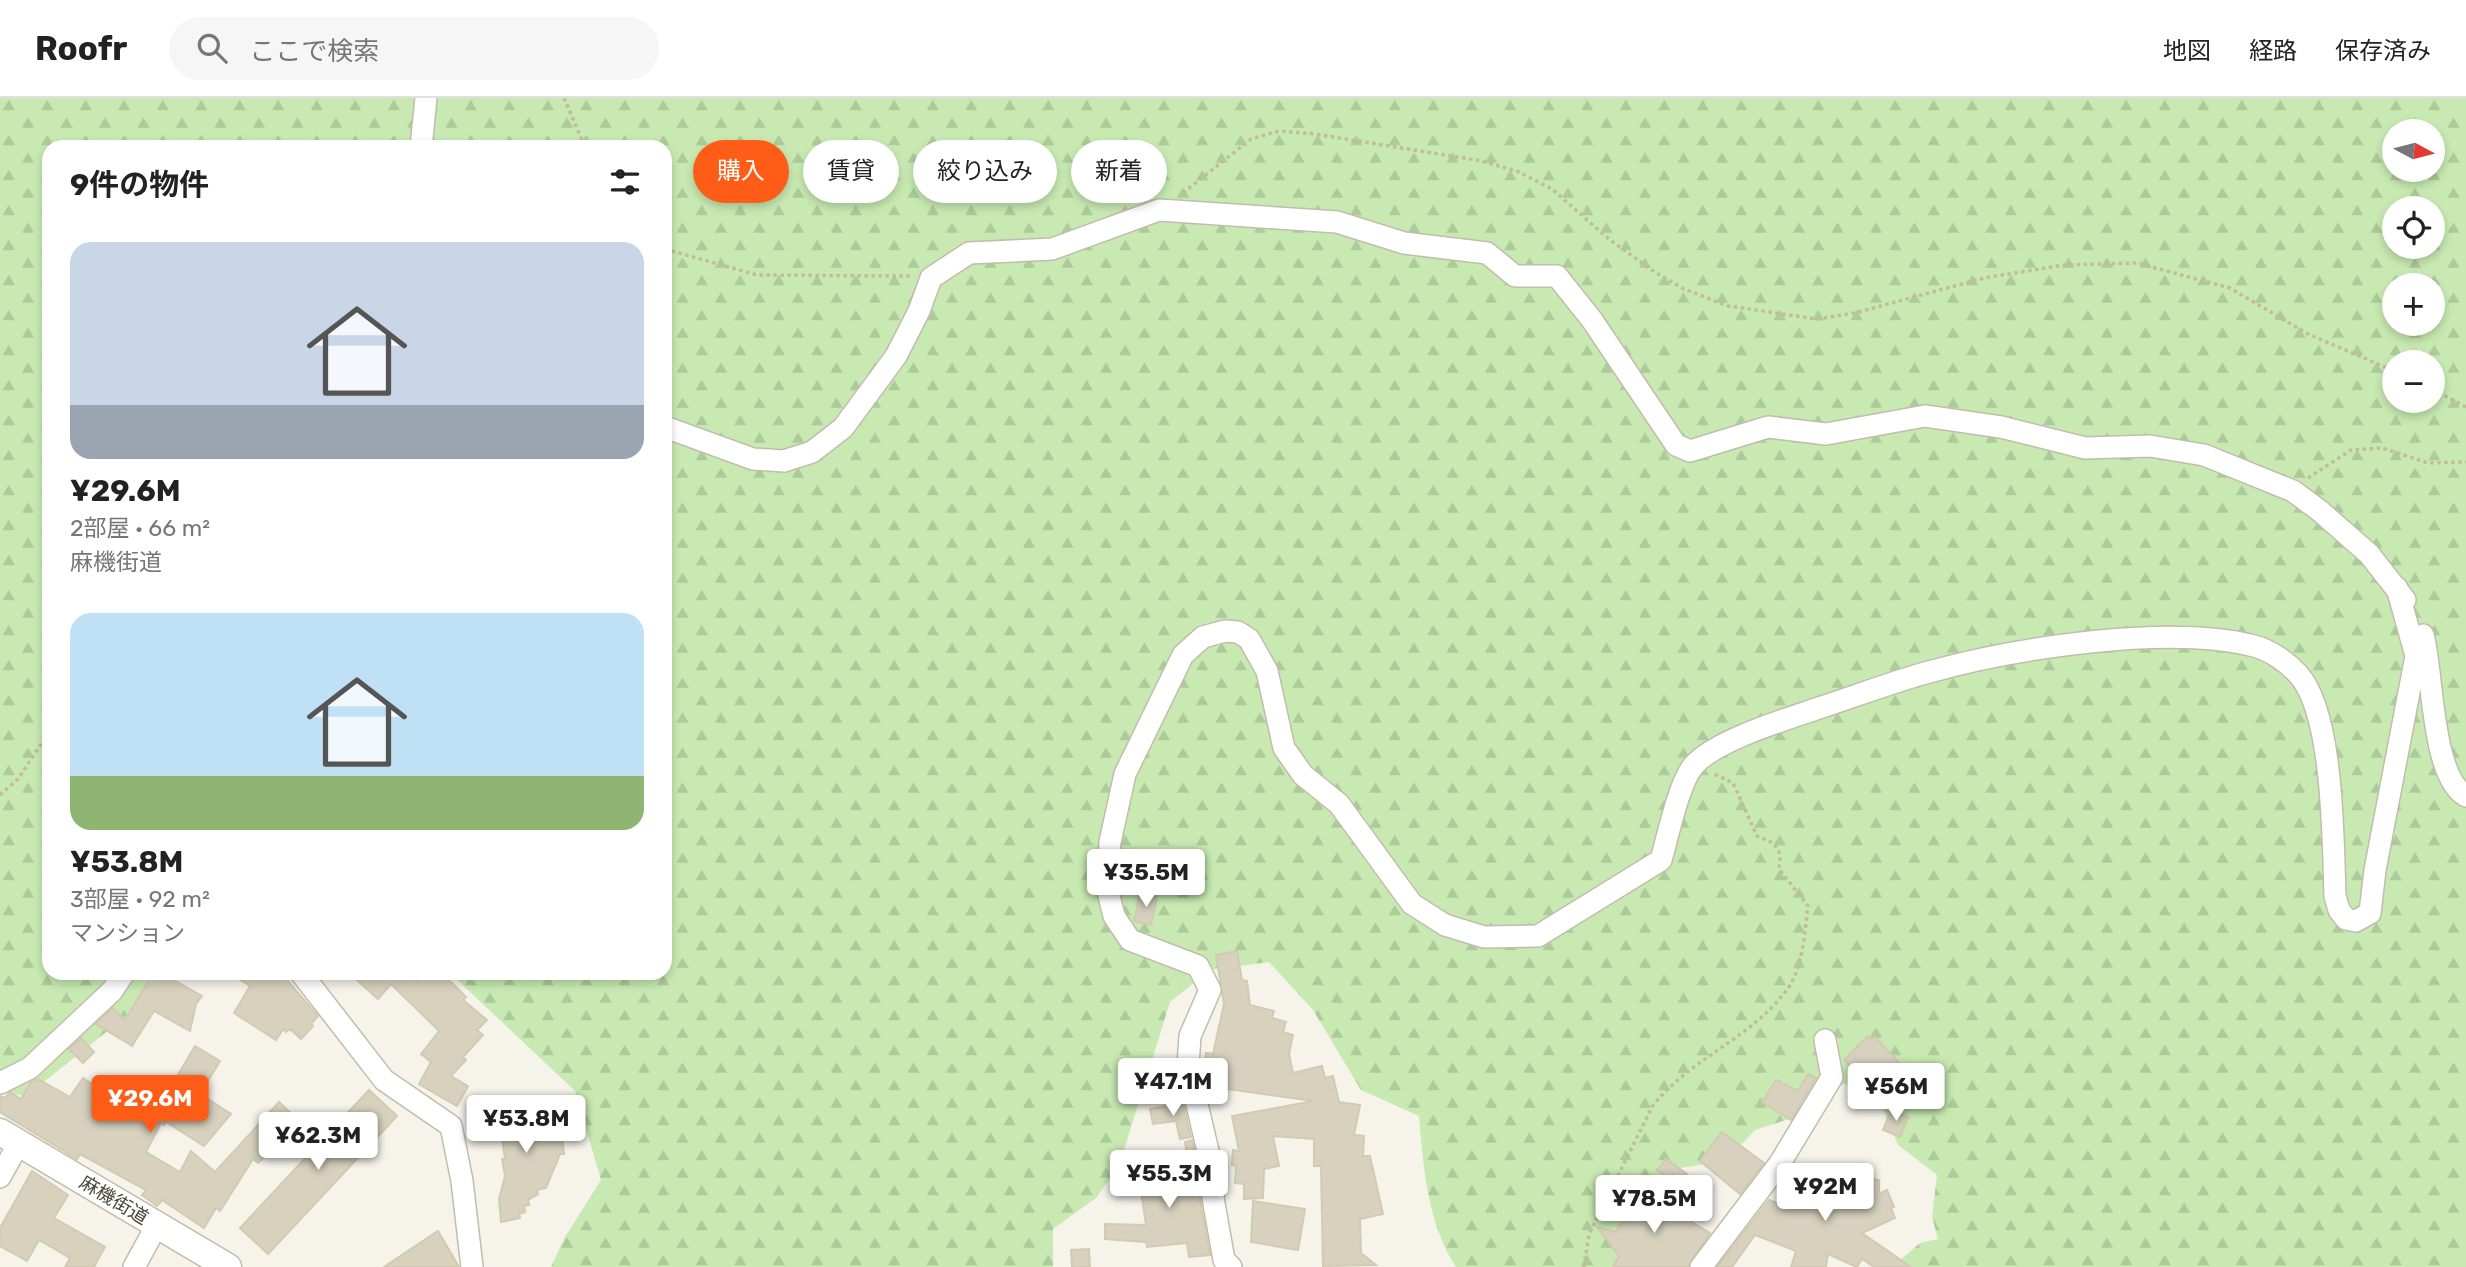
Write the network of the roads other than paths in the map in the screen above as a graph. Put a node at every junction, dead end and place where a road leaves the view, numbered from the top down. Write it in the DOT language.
graph roads {
  1 [pos="426,98"];
  2 [pos="422,140"];
  3 [pos="672,430"];
  4 [pos="2397,588"];
  5 [pos="2466,796"];
  6 [pos="119,980"];
  7 [pos="306,980"];
  8 [pos="1825,1040"];
  9 [pos="0,1083"];
  10 [pos="9,1138"];
  11 [pos="0,1177"];
  12 [pos="157,1225"];
  13 [pos="134,1267"];
  14 [pos="228,1267"];
  15 [pos="472,1267"];
  16 [pos="1231,1267"];
  17 [pos="1701,1267"];
  1 -- 2 [label="street"];
  3 -- 4 [label="street"];
  4 -- 5 [label="street"];
  4 -- 16 [label="street"];
  6 -- 9 [label="street"];
  7 -- 15 [label="street"];
  8 -- 17 [label="street"];
  10 -- 11 [label="street"];
  10 -- 12 [label="street, 麻機街道"];
  12 -- 13 [label="street"];
  12 -- 14 [label="street, 麻機街道"];
}
